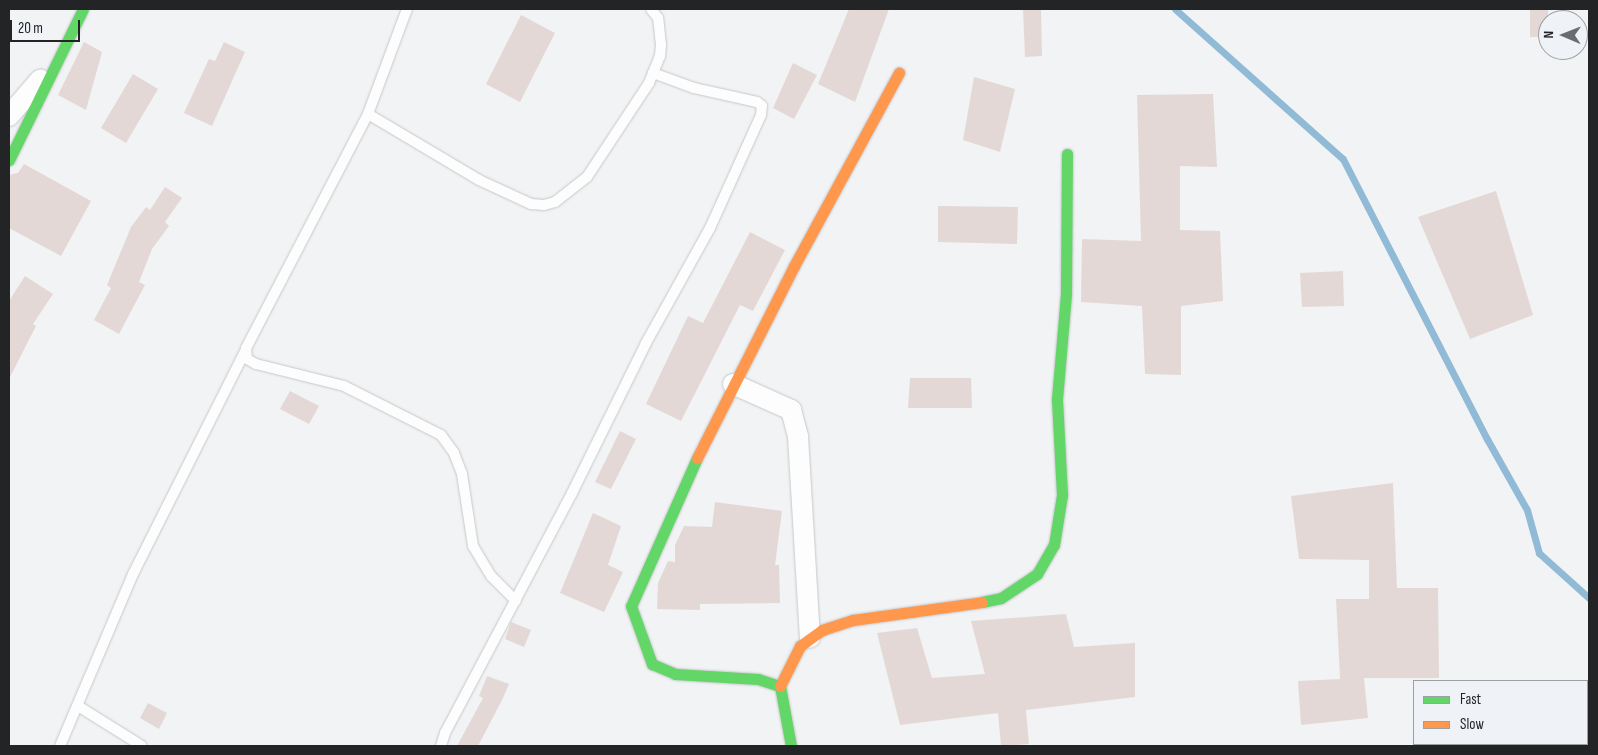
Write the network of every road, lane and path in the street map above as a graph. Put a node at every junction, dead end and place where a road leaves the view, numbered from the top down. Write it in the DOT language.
graph roads {
  1 [pos="82,9"];
  2 [pos="406,9"];
  3 [pos="651,9"];
  4 [pos="57,61"];
  5 [pos="653,73"];
  6 [pos="899,73"];
  7 [pos="368,114"];
  8 [pos="9,116"];
  9 [pos="1067,154"];
  10 [pos="9,160"];
  11 [pos="246,348"];
  12 [pos="733,384"];
  13 [pos="516,600"];
  14 [pos="810,638"];
  15 [pos="780,686"];
  16 [pos="78,706"];
  17 [pos="60,746"];
  18 [pos="142,746"];
  19 [pos="441,746"];
  20 [pos="791,746"];
  1 -- 4 [label="street"];
  2 -- 7 [label="lane"];
  3 -- 5 [label="lane"];
  4 -- 8 [label="street"];
  4 -- 10 [label="street"];
  5 -- 7 [label="lane"];
  5 -- 13 [label="lane"];
  6 -- 12 [label="street"];
  7 -- 11 [label="lane"];
  9 -- 14 [label="street"];
  11 -- 13 [label="lane"];
  11 -- 16 [label="lane"];
  12 -- 14 [label="street"];
  12 -- 15 [label="street"];
  13 -- 19 [label="lane"];
  14 -- 15 [label="street"];
  15 -- 20 [label="street"];
  16 -- 17 [label="lane"];
  16 -- 18 [label="lane"];
}
